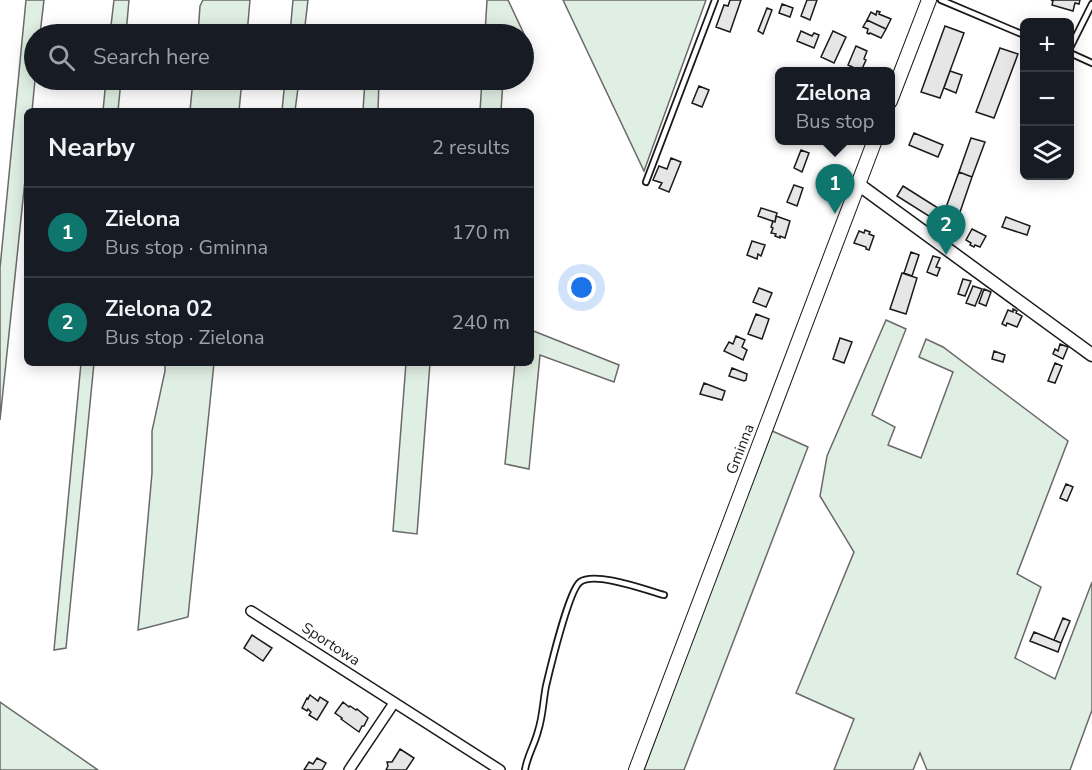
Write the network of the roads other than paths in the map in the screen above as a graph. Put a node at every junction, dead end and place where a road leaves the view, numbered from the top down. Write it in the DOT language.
graph roads {
  1 [pos="715,0"];
  2 [pos="929,0"];
  3 [pos="941,0"];
  4 [pos="1092,4"];
  5 [pos="1020,33"];
  6 [pos="1074,40"];
  7 [pos="1074,55"];
  8 [pos="1092,63"];
  9 [pos="895,90"];
  10 [pos="873,145"];
  11 [pos="646,182"];
  12 [pos="858,184"];
  13 [pos="1092,355"];
  14 [pos="664,595"];
  15 [pos="252,611"];
  16 [pos="394,703"];
  17 [pos="349,770"];
  18 [pos="500,770"];
  19 [pos="525,770"];
  20 [pos="636,770"];
  1 -- 11 [label="lane"];
  2 -- 9 [label="main road"];
  3 -- 5 [label="lane"];
  4 -- 6 [label="lane"];
  7 -- 8 [label="lane"];
  10 -- 12 [label="main road, Gminna"];
  12 -- 13 [label="street"];
  12 -- 20 [label="main road, Gminna"];
  14 -- 19 [label="lane"];
  15 -- 16 [label="street, Sportowa"];
  16 -- 17 [label="street"];
  16 -- 18 [label="street, Sportowa"];
}
